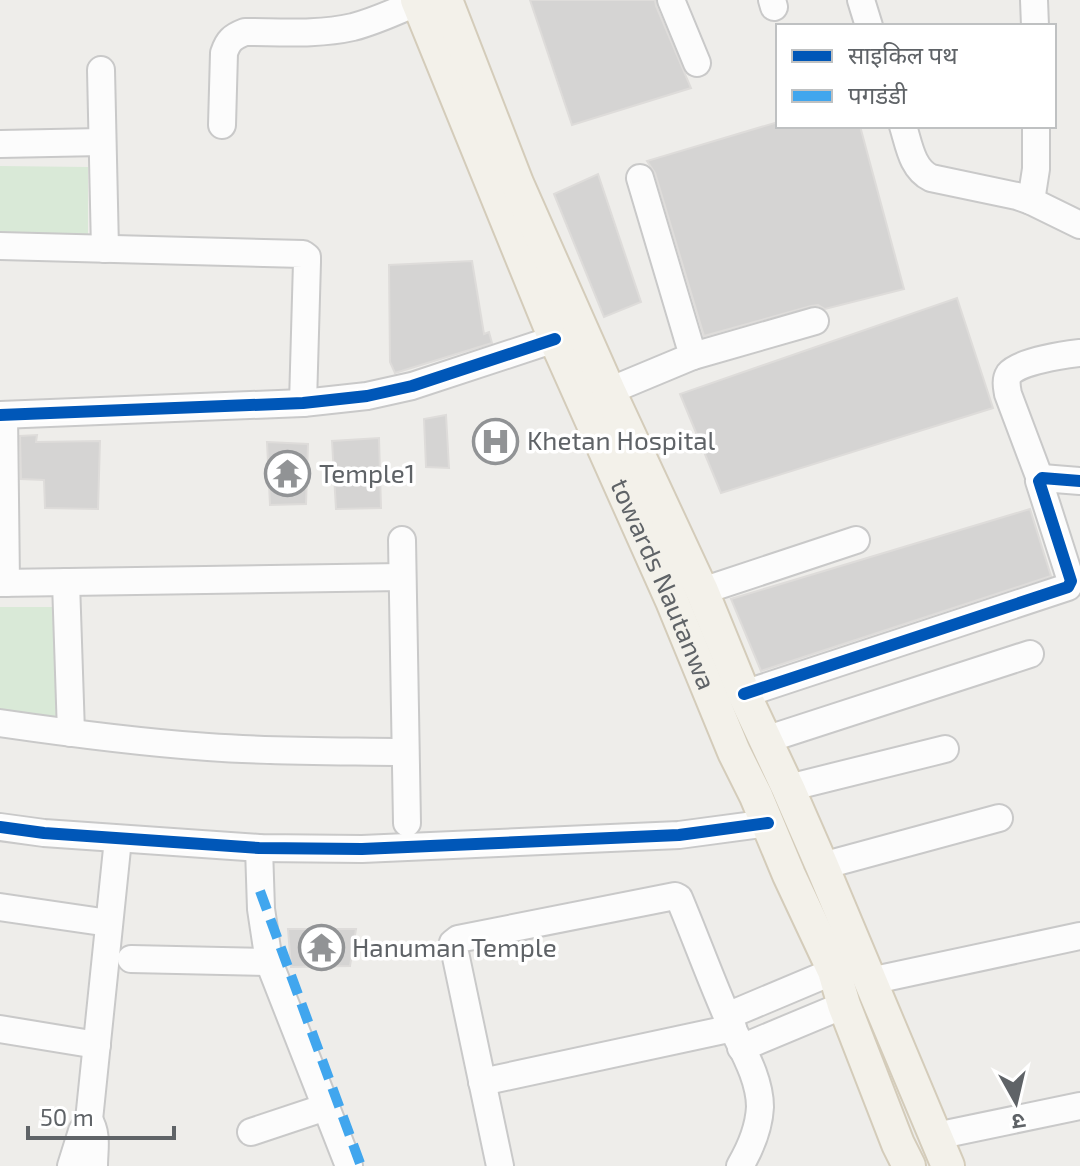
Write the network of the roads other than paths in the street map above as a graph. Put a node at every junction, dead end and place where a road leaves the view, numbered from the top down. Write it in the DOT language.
graph roads {
  1 [pos="671,0"];
  2 [pos="861,0"];
  3 [pos="1034,0"];
  4 [pos="427,1"];
  5 [pos="868,24"];
  6 [pos="1035,24"];
  7 [pos="697,63"];
  8 [pos="101,70"];
  9 [pos="222,125"];
  10 [pos="904,128"];
  11 [pos="1036,128"];
  12 [pos="102,142"];
  13 [pos="0,144"];
  14 [pos="640,178"];
  15 [pos="1031,201"];
  16 [pos="1080,225"];
  17 [pos="0,246"];
  18 [pos="105,249"];
  19 [pos="815,321"];
  20 [pos="555,339"];
  21 [pos="1080,353"];
  22 [pos="693,356"];
  23 [pos="609,391"];
  24 [pos="303,403"];
  25 [pos="2,415"];
  26 [pos="1040,479"];
  27 [pos="1080,481"];
  28 [pos="402,540"];
  29 [pos="856,540"];
  30 [pos="402,577"];
  31 [pos="66,582"];
  32 [pos="3,583"];
  33 [pos="702,591"];
  34 [pos="1030,654"];
  35 [pos="744,694"];
  36 [pos="0,723"];
  37 [pos="71,733"];
  38 [pos="765,740"];
  39 [pos="945,749"];
  40 [pos="405,752"];
  41 [pos="788,788"];
  42 [pos="999,818"];
  43 [pos="407,823"];
  44 [pos="768,823"];
  45 [pos="0,827"];
  46 [pos="118,839"];
  47 [pos="259,848"];
  48 [pos="822,866"];
  49 [pos="260,891"];
  50 [pos="0,907"];
  51 [pos="109,923"];
  52 [pos="1080,936"];
  53 [pos="131,959"];
  54 [pos="269,962"];
  55 [pos="834,971"];
  56 [pos="870,981"];
  57 [pos="844,1005"];
  58 [pos="0,1029"];
  59 [pos="734,1031"];
  60 [pos="97,1045"];
  61 [pos="482,1082"];
  62 [pos="1080,1106"];
  63 [pos="326,1107"];
  64 [pos="89,1120"];
  65 [pos="251,1132"];
  66 [pos="936,1136"];
  67 [pos="71,1166"];
  68 [pos="94,1166"];
  69 [pos="349,1166"];
  70 [pos="361,1166"];
  71 [pos="500,1166"];
  72 [pos="740,1166"];
  73 [pos="909,1166"];
  74 [pos="948,1166"];
  1 -- 7 [label="street"];
  2 -- 5 [label="street"];
  3 -- 6 [label="street"];
  4 -- 9 [label="street"];
  4 -- 20 [label="main road, towards Nautanwa"];
  4 -- 23 [label="main road"];
  8 -- 12 [label="street"];
  10 -- 15 [label="street"];
  11 -- 15 [label="street"];
  12 -- 13 [label="street"];
  12 -- 18 [label="street"];
  14 -- 22 [label="street"];
  15 -- 16 [label="street"];
  17 -- 18 [label="street"];
  18 -- 24 [label="street"];
  19 -- 22 [label="street"];
  20 -- 24 [label="street"];
  20 -- 44 [label="main road, towards Nautanwa"];
  21 -- 26 [label="street"];
  22 -- 23 [label="street"];
  23 -- 33 [label="main road"];
  24 -- 25 [label="street"];
  25 -- 32 [label="street"];
  26 -- 27 [label="street"];
  26 -- 35 [label="street"];
  28 -- 30 [label="street"];
  29 -- 33 [label="street"];
  30 -- 31 [label="street"];
  30 -- 40 [label="street"];
  31 -- 32 [label="street"];
  31 -- 37 [label="street"];
  33 -- 35 [label="main road"];
  34 -- 38 [label="street"];
  35 -- 38 [label="main road"];
  36 -- 37 [label="street"];
  37 -- 40 [label="street"];
  38 -- 41 [label="main road"];
  39 -- 41 [label="street"];
  40 -- 43 [label="street"];
  41 -- 48 [label="main road"];
  42 -- 48 [label="street"];
  44 -- 47 [label="street"];
  44 -- 55 [label="main road, towards Nautanwa"];
  45 -- 46 [label="street"];
  46 -- 47 [label="street"];
  46 -- 51 [label="street"];
  47 -- 49 [label="street"];
  48 -- 56 [label="main road"];
  49 -- 54 [label="street"];
  49 -- 70 [label="street"];
  50 -- 51 [label="street"];
  51 -- 60 [label="street"];
  52 -- 56 [label="street"];
  53 -- 54 [label="street"];
  54 -- 63 [label="street"];
  55 -- 57 [label="main road, towards Nautanwa"];
  55 -- 59 [label="street"];
  56 -- 66 [label="main road"];
  57 -- 59 [label="street"];
  57 -- 73 [label="main road, towards Nautanwa"];
  58 -- 60 [label="street"];
  59 -- 61 [label="street"];
  59 -- 61 [label="street"];
  59 -- 72 [label="street"];
  60 -- 64 [label="street"];
  61 -- 71 [label="street"];
  62 -- 66 [label="street"];
  63 -- 65 [label="street"];
  63 -- 69 [label="street"];
  64 -- 67 [label="street"];
  64 -- 68 [label="street"];
  66 -- 74 [label="main road"];
}
